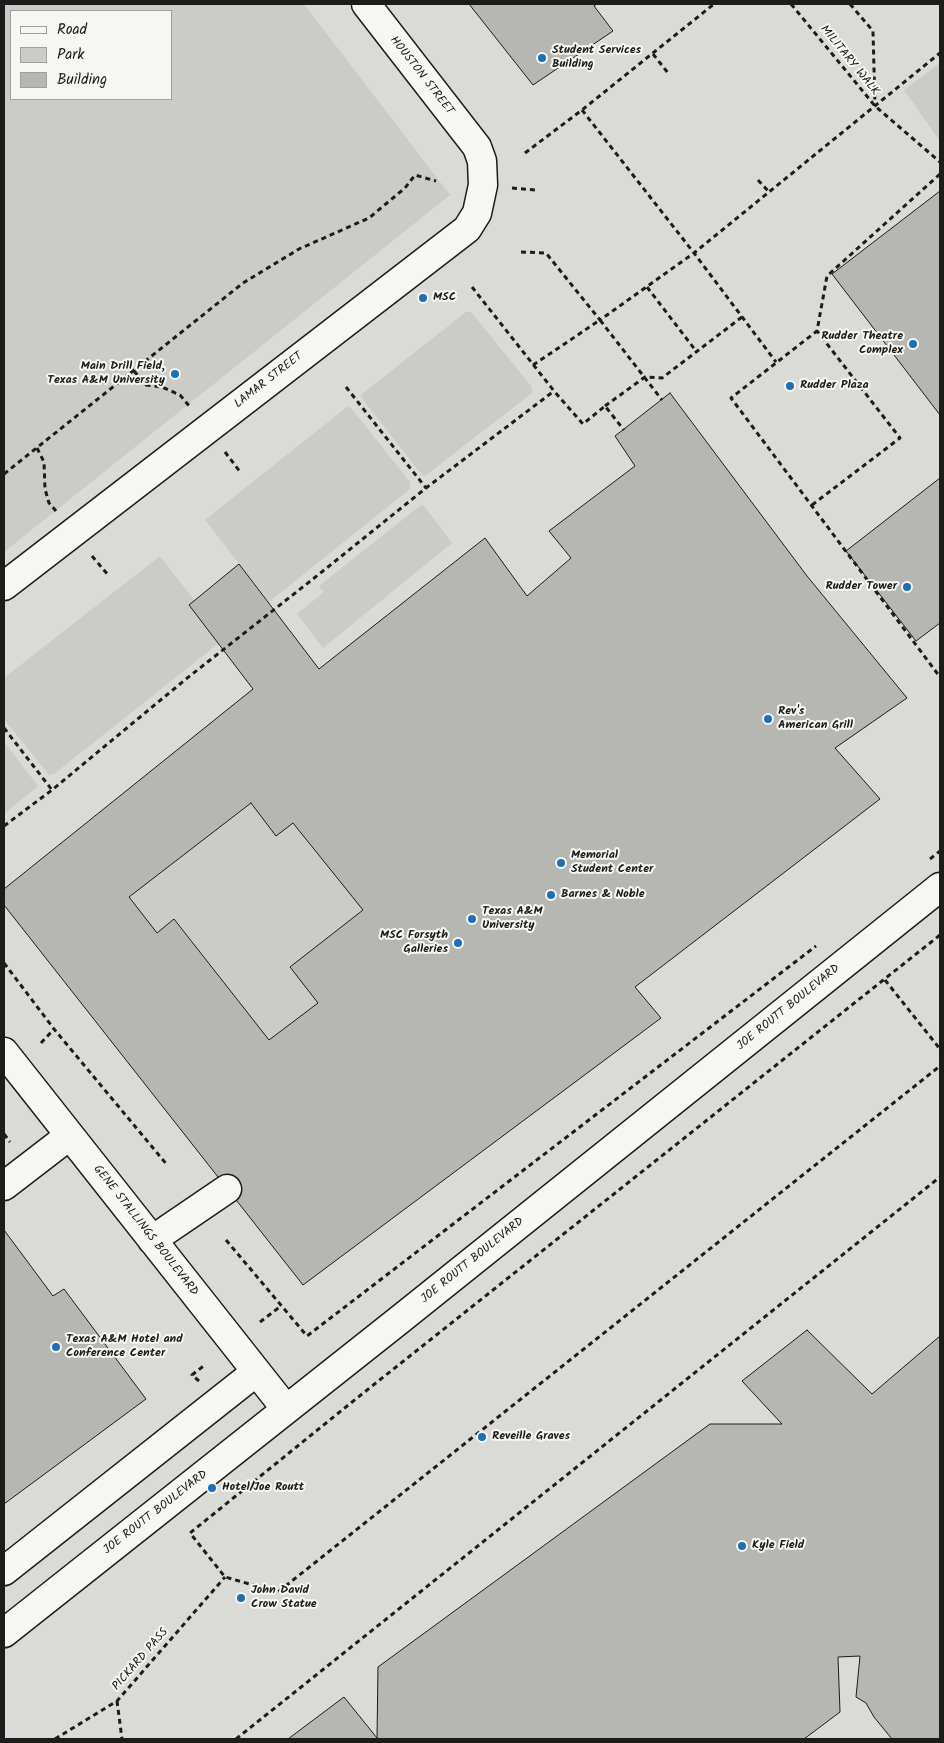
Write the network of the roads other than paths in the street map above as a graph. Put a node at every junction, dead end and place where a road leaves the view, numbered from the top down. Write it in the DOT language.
graph roads {
  1 [pos="366,4"];
  2 [pos="477,147"];
  3 [pos="4,586"];
  4 [pos="940,887"];
  5 [pos="4,1052"];
  6 [pos="70,1136"];
  7 [pos="4,1186"];
  8 [pos="227,1189"];
  9 [pos="152,1240"];
  10 [pos="256,1372"];
  11 [pos="286,1409"];
  12 [pos="4,1572"];
  13 [pos="4,1632"];
  1 -- 2 [label="street, HOUSTON STREET"];
  2 -- 3 [label="street, LAMAR STREET"];
  4 -- 11 [label="street, JOE ROUTT BOULEVARD"];
  5 -- 6 [label="street, GENE STALLINGS BOULEVARD"];
  6 -- 7 [label="street"];
  6 -- 9 [label="street, GENE STALLINGS BOULEVARD"];
  8 -- 9 [label="street"];
  9 -- 10 [label="street, GENE STALLINGS BOULEVARD"];
  10 -- 11 [label="street, GENE STALLINGS BOULEVARD"];
  10 -- 12 [label="street"];
  11 -- 13 [label="street, JOE ROUTT BOULEVARD"];
}
